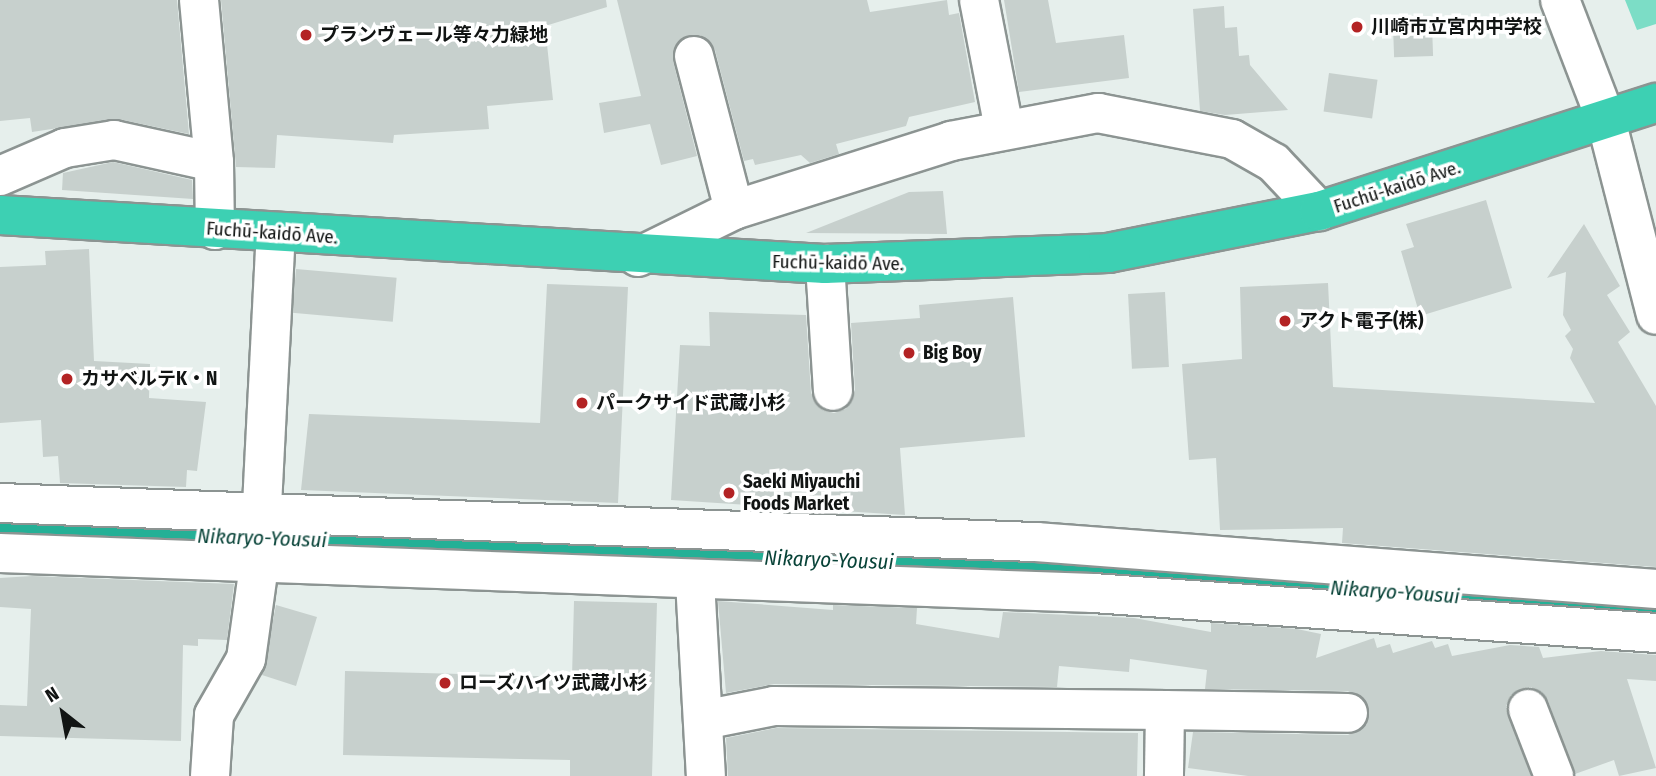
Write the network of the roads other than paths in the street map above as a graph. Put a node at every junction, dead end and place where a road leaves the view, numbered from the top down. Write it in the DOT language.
graph roads {
  1 [pos="199,0"];
  2 [pos="979,0"];
  3 [pos="1560,0"];
  4 [pos="694,56"];
  5 [pos="1656,103"];
  6 [pos="1606,120"];
  7 [pos="1004,129"];
  8 [pos="215,162"];
  9 [pos="0,176"];
  10 [pos="734,211"];
  11 [pos="1319,211"];
  12 [pos="0,215"];
  13 [pos="215,230"];
  14 [pos="276,233"];
  15 [pos="638,257"];
  16 [pos="825,264"];
  17 [pos="1656,315"];
  18 [pos="833,391"];
  19 [pos="0,503"];
  20 [pos="259,539"];
  21 [pos="0,554"];
  22 [pos="695,581"];
  23 [pos="1656,589"];
  24 [pos="1656,633"];
  25 [pos="1528,709"];
  26 [pos="1165,710"];
  27 [pos="1348,712"];
  28 [pos="703,720"];
  29 [pos="211,776"];
  30 [pos="706,776"];
  31 [pos="1164,776"];
  32 [pos="1554,776"];
  1 -- 8 [label="street"];
  2 -- 7 [label="street"];
  3 -- 6 [label="street"];
  4 -- 10 [label="street"];
  5 -- 6 [label="highway, Fuchū-kaidō Ave."];
  6 -- 11 [label="highway, Fuchū-kaidō Ave."];
  6 -- 17 [label="street"];
  7 -- 10 [label="street"];
  7 -- 11 [label="street"];
  8 -- 9 [label="street"];
  8 -- 13 [label="street"];
  10 -- 15 [label="street"];
  11 -- 16 [label="highway, Fuchū-kaidō Ave."];
  12 -- 13 [label="highway, Fuchū-kaidō Ave."];
  13 -- 14 [label="highway, Fuchū-kaidō Ave."];
  14 -- 15 [label="highway, Fuchū-kaidō Ave."];
  14 -- 20 [label="street"];
  15 -- 16 [label="highway, Fuchū-kaidō Ave."];
  16 -- 18 [label="street"];
  19 -- 20 [label="street"];
  20 -- 21 [label="street"];
  20 -- 22 [label="street"];
  20 -- 23 [label="street"];
  20 -- 29 [label="street"];
  22 -- 24 [label="street"];
  22 -- 28 [label="street"];
  25 -- 32 [label="street"];
  26 -- 27 [label="street"];
  26 -- 28 [label="street"];
  26 -- 31 [label="street"];
  28 -- 30 [label="street"];
}
